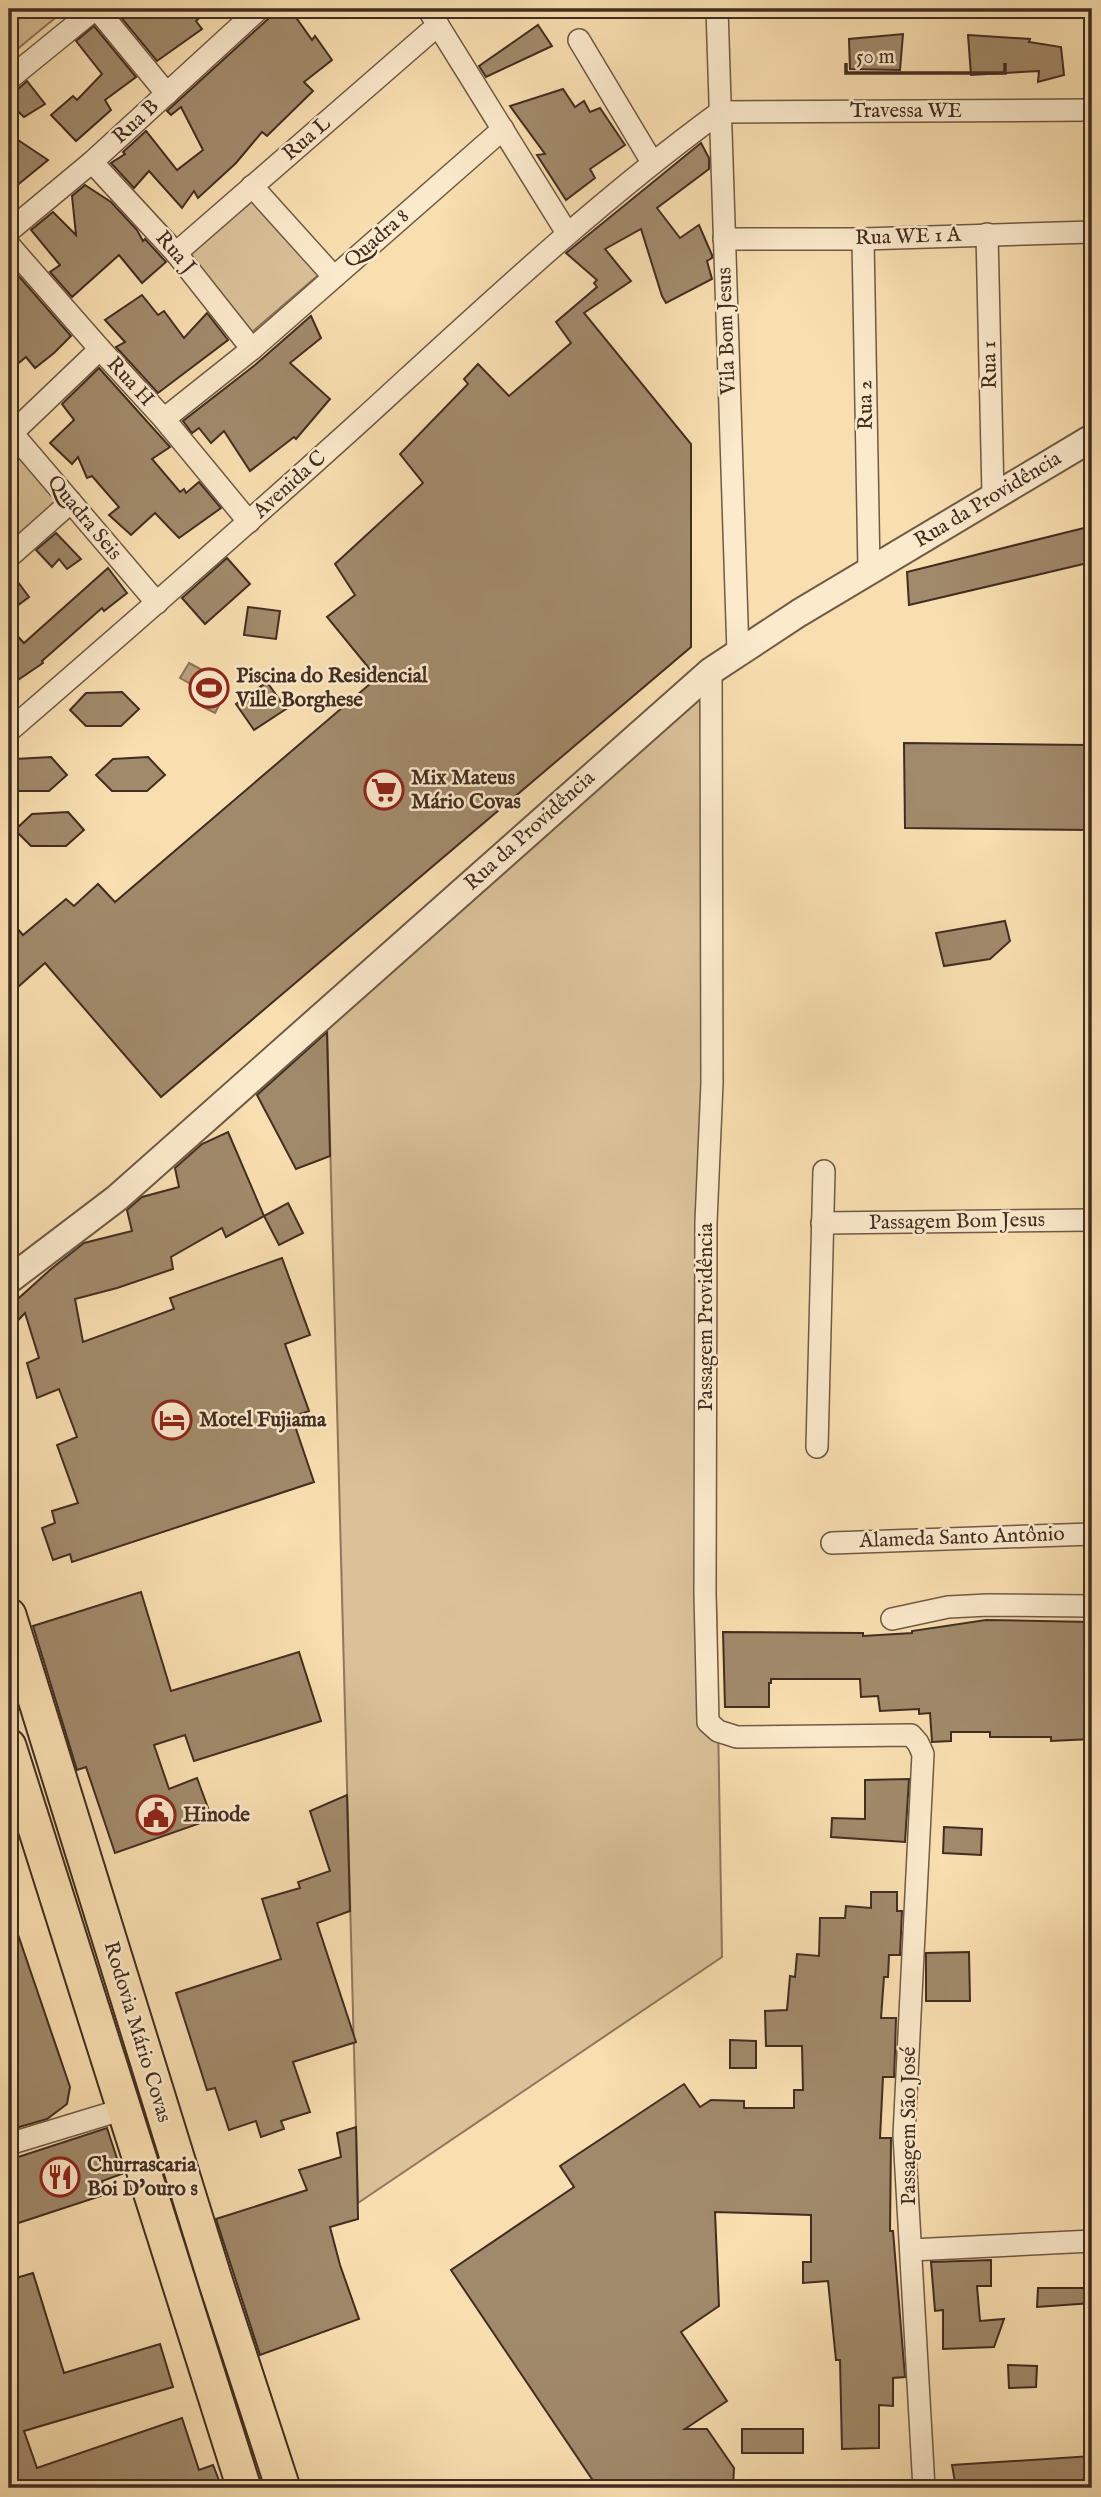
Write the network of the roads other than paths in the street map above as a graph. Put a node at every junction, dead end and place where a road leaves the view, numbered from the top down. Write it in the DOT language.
graph roads {
  1 [pos="96,9"];
  2 [pos="717,9"];
  3 [pos="253,10"];
  4 [pos="433,17"];
  5 [pos="579,40"];
  6 [pos="11,73"];
  7 [pos="167,93"];
  8 [pos="1092,110"];
  9 [pos="720,112"];
  10 [pos="503,129"];
  11 [pos="92,162"];
  12 [pos="652,162"];
  13 [pos="252,186"];
  14 [pos="9,231"];
  15 [pos="1092,232"];
  16 [pos="568,233"];
  17 [pos="987,234"];
  18 [pos="724,239"];
  19 [pos="863,239"];
  20 [pos="176,253"];
  21 [pos="12,257"];
  22 [pos="334,277"];
  23 [pos="100,349"];
  24 [pos="252,349"];
  25 [pos="164,419"];
  26 [pos="10,434"];
  27 [pos="1092,438"];
  28 [pos="993,495"];
  29 [pos="71,502"];
  30 [pos="249,522"];
  31 [pos="9,557"];
  32 [pos="869,571"];
  33 [pos="157,603"];
  34 [pos="738,653"];
  35 [pos="711,671"];
  36 [pos="9,731"];
  37 [pos="824,1171"];
  38 [pos="1092,1220"];
  39 [pos="822,1223"];
  40 [pos="9,1280"];
  41 [pos="817,1447"];
  42 [pos="1092,1534"];
  43 [pos="832,1543"];
  44 [pos="1092,1606"];
  45 [pos="9,1615"];
  46 [pos="892,1619"];
  47 [pos="9,1746"];
  48 [pos="923,1764"];
  49 [pos="124,2109"];
  50 [pos="9,2144"];
  51 [pos="1092,2241"];
  52 [pos="911,2250"];
  53 [pos="244,2488"];
  54 [pos="283,2488"];
  55 [pos="924,2488"];
  1 -- 6 [label="street"];
  1 -- 7 [label="street"];
  2 -- 9 [label="street, Vila Bom Jesus"];
  3 -- 7 [label="street, Rua B"];
  4 -- 10 [label="street"];
  4 -- 13 [label="street, Rua L"];
  5 -- 12 [label="street"];
  7 -- 11 [label="street, Rua B"];
  8 -- 9 [label="street, Travessa WE"];
  9 -- 12 [label="street, Avenida C"];
  9 -- 18 [label="street, Vila Bom Jesus"];
  10 -- 16 [label="street"];
  10 -- 22 [label="street, Quadra 8"];
  11 -- 14 [label="street, Rua B"];
  11 -- 20 [label="street, Rua J"];
  12 -- 16 [label="street, Avenida C"];
  13 -- 20 [label="street, Rua L"];
  13 -- 22 [label="street"];
  15 -- 17 [label="street, Rua WE 1 A"];
  16 -- 30 [label="street, Avenida C"];
  17 -- 19 [label="street, Rua WE 1 A"];
  17 -- 28 [label="street, Rua 1"];
  18 -- 19 [label="street, Rua WE 1 A"];
  18 -- 34 [label="street, Vila Bom Jesus"];
  19 -- 32 [label="street, Rua 2"];
  20 -- 24 [label="street, Rua J"];
  21 -- 23 [label="street, Rua H"];
  22 -- 24 [label="street, Quadra 8"];
  23 -- 25 [label="street, Rua H"];
  23 -- 26 [label="street"];
  24 -- 25 [label="street, Quadra 8"];
  25 -- 30 [label="street, Rua H"];
  26 -- 29 [label="street, Quadra Seis"];
  27 -- 28 [label="street, Rua da Providência"];
  28 -- 32 [label="street, Rua da Providência"];
  29 -- 31 [label="street"];
  29 -- 33 [label="street, Quadra Seis"];
  30 -- 33 [label="street, Avenida C"];
  32 -- 34 [label="street, Rua da Providência"];
  33 -- 36 [label="street, Avenida C"];
  34 -- 35 [label="street, Rua da Providência"];
  35 -- 40 [label="street, Rua da Providência"];
  35 -- 48 [label="street, Passagem Providência"];
  37 -- 39 [label="street"];
  38 -- 39 [label="street, Passagem Bom Jesus"];
  39 -- 41 [label="street"];
  42 -- 43 [label="street, Alameda Santo Antônio"];
  44 -- 46 [label="street"];
  45 -- 54 [label="main road, Rodovia Mário Covas"];
  47 -- 49 [label="main road, Rodovia Mário Covas"];
  48 -- 52 [label="street, Passagem São José"];
  49 -- 50 [label="street"];
  49 -- 53 [label="main road, Rodovia Mário Covas"];
  51 -- 52 [label="street"];
  52 -- 55 [label="street, Passagem São José"];
}
